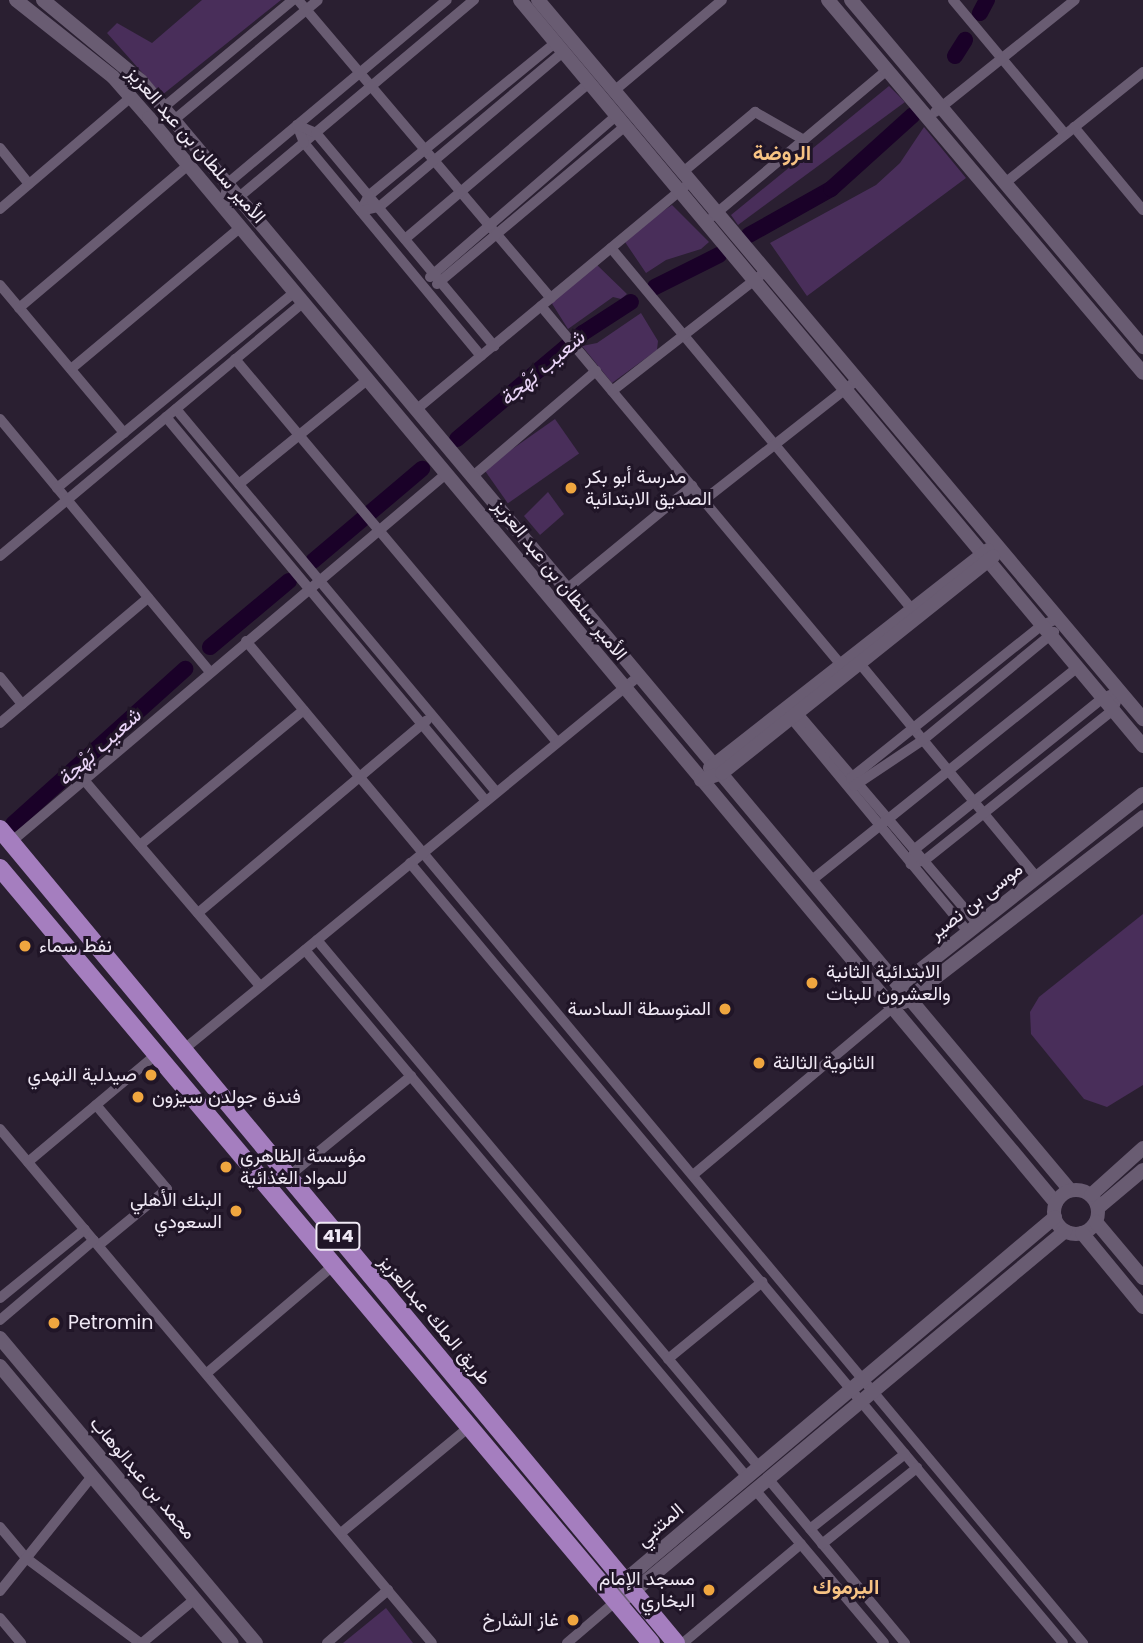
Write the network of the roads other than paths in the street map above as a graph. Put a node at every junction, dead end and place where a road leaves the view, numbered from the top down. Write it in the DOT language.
graph roads {
  1 [pos="16,0"];
  2 [pos="43,0"];
  3 [pos="296,0"];
  4 [pos="318,0"];
  5 [pos="447,0"];
  6 [pos="474,0"];
  7 [pos="520,0"];
  8 [pos="538,0"];
  9 [pos="722,0"];
  10 [pos="828,0"];
  11 [pos="851,0"];
  12 [pos="953,0"];
  13 [pos="1075,0"];
  14 [pos="306,10"];
  15 [pos="559,48"];
  16 [pos="1002,59"];
  17 [pos="887,70"];
  18 [pos="362,72"];
  19 [pos="1143,72"];
  20 [pos="589,83"];
  21 [pos="373,85"];
  22 [pos="614,91"];
  23 [pos="131,97"];
  24 [pos="164,107"];
  25 [pos="941,107"];
  26 [pos="928,118"];
  27 [pos="174,120"];
  28 [pos="621,121"];
  29 [pos="297,125"];
  30 [pos="1070,131"];
  31 [pos="316,132"];
  32 [pos="804,140"];
  33 [pos="304,143"];
  34 [pos="0,148"];
  35 [pos="426,148"];
  36 [pos="436,159"];
  37 [pos="188,165"];
  38 [pos="684,182"];
  39 [pos="1005,183"];
  40 [pos="29,184"];
  41 [pos="228,184"];
  42 [pos="462,191"];
  43 [pos="369,195"];
  44 [pos="239,197"];
  45 [pos="223,205"];
  46 [pos="379,206"];
  47 [pos="1142,207"];
  48 [pos="0,209"];
  49 [pos="361,211"];
  50 [pos="711,218"];
  51 [pos="489,224"];
  52 [pos="241,227"];
  53 [pos="498,234"];
  54 [pos="405,239"];
  55 [pos="611,248"];
  56 [pos="433,272"];
  57 [pos="760,275"];
  58 [pos="441,282"];
  59 [pos="0,285"];
  60 [pos="425,289"];
  61 [pos="299,297"];
  62 [pos="551,298"];
  63 [pos="541,306"];
  64 [pos="19,308"];
  65 [pos="683,335"];
  66 [pos="494,346"];
  67 [pos="1143,346"];
  68 [pos="481,356"];
  69 [pos="236,359"];
  70 [pos="71,369"];
  71 [pos="596,372"];
  72 [pos="1143,373"];
  73 [pos="368,379"];
  74 [pos="857,380"];
  75 [pos="845,389"];
  76 [pos="612,391"];
  77 [pos="176,409"];
  78 [pos="417,409"];
  79 [pos="166,417"];
  80 [pos="0,419"];
  81 [pos="124,433"];
  82 [pos="300,435"];
  83 [pos="775,445"];
  84 [pos="447,473"];
  85 [pos="473,476"];
  86 [pos="239,484"];
  87 [pos="692,486"];
  88 [pos="57,488"];
  89 [pos="67,500"];
  90 [pos="704,500"];
  91 [pos="376,526"];
  92 [pos="997,547"];
  93 [pos="1,553"];
  94 [pos="986,558"];
  95 [pos="318,579"];
  96 [pos="308,587"];
  97 [pos="568,588"];
  98 [pos="148,598"];
  99 [pos="915,613"];
  100 [pos="1058,619"];
  101 [pos="1042,625"];
  102 [pos="1052,637"];
  103 [pos="246,641"];
  104 [pos="841,663"];
  105 [pos="861,665"];
  106 [pos="1077,668"];
  107 [pos="210,672"];
  108 [pos="640,674"];
  109 [pos="0,677"];
  110 [pos="624,688"];
  111 [pos="1120,691"];
  112 [pos="1103,698"];
  113 [pos="22,704"];
  114 [pos="304,710"];
  115 [pos="1113,710"];
  116 [pos="792,713"];
  117 [pos="432,716"];
  118 [pos="1143,719"];
  119 [pos="0,723"];
  120 [pos="422,724"];
  121 [pos="912,727"];
  122 [pos="923,740"];
  123 [pos="557,742"];
  124 [pos="1143,746"];
  125 [pos="718,768"];
  126 [pos="948,771"];
  127 [pos="853,774"];
  128 [pos="359,777"];
  129 [pos="84,780"];
  130 [pos="701,780"];
  131 [pos="861,784"];
  132 [pos="848,787"];
  133 [pos="496,792"];
  134 [pos="1143,794"];
  135 [pos="486,801"];
  136 [pos="974,802"];
  137 [pos="984,813"];
  138 [pos="1143,817"];
  139 [pos="890,818"];
  140 [pos="878,825"];
  141 [pos="5,836"];
  142 [pos="140,845"];
  143 [pos="915,849"];
  144 [pos="422,853"];
  145 [pos="925,860"];
  146 [pos="410,863"];
  147 [pos="911,864"];
  148 [pos="1,873"];
  149 [pos="1037,878"];
  150 [pos="812,880"];
  151 [pos="198,913"];
  152 [pos="973,928"];
  153 [pos="317,940"];
  154 [pos="305,950"];
  155 [pos="901,985"];
  156 [pos="260,986"];
  157 [pos="912,999"];
  158 [pos="893,1007"];
  159 [pos="183,1050"];
  160 [pos="158,1054"];
  161 [pos="411,1076"];
  162 [pos="96,1105"];
  163 [pos="0,1129"];
  164 [pos="1143,1148"];
  165 [pos="28,1162"];
  166 [pos="1143,1170"];
  167 [pos="693,1175"];
  168 [pos="289,1176"];
  169 [pos="1070,1190"];
  170 [pos="1095,1208"];
  171 [pos="1055,1210"];
  172 [pos="85,1229"];
  173 [pos="1065,1231"];
  174 [pos="1082,1233"];
  175 [pos="97,1243"];
  176 [pos="334,1265"];
  177 [pos="1143,1278"];
  178 [pos="762,1282"];
  179 [pos="0,1298"];
  180 [pos="1143,1307"];
  181 [pos="0,1320"];
  182 [pos="0,1338"];
  183 [pos="668,1359"];
  184 [pos="0,1366"];
  185 [pos="207,1373"];
  186 [pos="856,1384"];
  187 [pos="869,1399"];
  188 [pos="469,1427"];
  189 [pos="905,1454"];
  190 [pos="758,1466"];
  191 [pos="917,1468"];
  192 [pos="92,1476"];
  193 [pos="746,1476"];
  194 [pos="770,1481"];
  195 [pos="757,1492"];
  196 [pos="0,1527"];
  197 [pos="810,1529"];
  198 [pos="341,1533"];
  199 [pos="801,1544"];
  200 [pos="822,1544"];
  201 [pos="26,1558"];
  202 [pos="630,1588"];
  203 [pos="388,1590"];
  204 [pos="0,1591"];
  205 [pos="195,1599"];
  206 [pos="616,1601"];
  207 [pos="0,1618"];
  208 [pos="21,1643"];
  209 [pos="141,1643"];
  210 [pos="232,1643"];
  211 [pos="256,1643"];
  212 [pos="327,1643"];
  213 [pos="432,1643"];
  214 [pos="567,1643"];
  215 [pos="651,1643"];
  216 [pos="676,1643"];
  217 [pos="683,1643"];
  218 [pos="884,1643"];
  219 [pos="905,1643"];
  220 [pos="1063,1643"];
  221 [pos="1083,1643"];
  1 -- 23 [label="street, الأمير سلطان بن عبد العزيز"];
  2 -- 24 [label="street, الأمير سلطان بن عبد العزيز"];
  3 -- 14 [label="street"];
  3 -- 24 [label="street"];
  4 -- 14 [label="street"];
  5 -- 18 [label="street"];
  6 -- 21 [label="street"];
  7 -- 15 [label="street"];
  8 -- 22 [label="street"];
  9 -- 22 [label="street"];
  10 -- 17 [label="street"];
  11 -- 25 [label="street"];
  12 -- 16 [label="street"];
  13 -- 16 [label="street"];
  14 -- 18 [label="street"];
  14 -- 27 [label="street"];
  15 -- 20 [label="street"];
  15 -- 35 [label="street"];
  15 -- 36 [label="street"];
  16 -- 25 [label="street"];
  16 -- 30 [label="street"];
  17 -- 26 [label="street"];
  17 -- 32 [label="street"];
  18 -- 21 [label="street"];
  18 -- 29 [label="street"];
  19 -- 30 [label="street"];
  20 -- 28 [label="street"];
  20 -- 42 [label="street"];
  21 -- 31 [label="street"];
  21 -- 35 [label="street"];
  22 -- 38 [label="street"];
  23 -- 37 [label="street, الأمير سلطان بن عبد العزيز"];
  23 -- 40 [label="street"];
  24 -- 27 [label="street, الأمير سلطان بن عبد العزيز"];
  25 -- 26 [label="street"];
  25 -- 39 [label="street"];
  26 -- 72 [label="street"];
  27 -- 41 [label="street, الأمير سلطان بن عبد العزيز"];
  28 -- 38 [label="street"];
  28 -- 51 [label="street"];
  28 -- 53 [label="street"];
  29 -- 31 [label="street"];
  29 -- 33 [label="street"];
  29 -- 41 [label="street"];
  30 -- 39 [label="street"];
  30 -- 47 [label="street"];
  31 -- 33 [label="street"];
  31 -- 43 [label="street"];
  32 -- 38 [label="street"];
  32 -- 50 [label="street"];
  33 -- 44 [label="street"];
  33 -- 49 [label="street"];
  34 -- 40 [label="street"];
  35 -- 36 [label="street"];
  35 -- 43 [label="street"];
  36 -- 42 [label="street"];
  36 -- 46 [label="street"];
  37 -- 45 [label="street, الأمير سلطان بن عبد العزيز"];
  37 -- 64 [label="street"];
  38 -- 50 [label="street"];
  38 -- 55 [label="street"];
  39 -- 67 [label="street"];
  40 -- 48 [label="street"];
  41 -- 44 [label="street, الأمير سلطان بن عبد العزيز"];
  41 -- 45 [label="street"];
  42 -- 51 [label="street"];
  42 -- 54 [label="street"];
  43 -- 46 [label="street"];
  43 -- 49 [label="street"];
  44 -- 45 [label="street"];
  44 -- 78 [label="street, الأمير سلطان بن عبد العزيز"];
  45 -- 52 [label="street, الأمير سلطان بن عبد العزيز"];
  46 -- 49 [label="street"];
  46 -- 54 [label="street"];
  49 -- 60 [label="street"];
  50 -- 57 [label="street"];
  51 -- 53 [label="street"];
  51 -- 56 [label="street"];
  52 -- 61 [label="street, الأمير سلطان بن عبد العزيز"];
  52 -- 70 [label="street"];
  53 -- 58 [label="street"];
  53 -- 62 [label="street"];
  54 -- 56 [label="street"];
  55 -- 62 [label="street"];
  55 -- 65 [label="street"];
  56 -- 58 [label="street"];
  56 -- 60 [label="street"];
  57 -- 65 [label="street"];
  57 -- 74 [label="street"];
  57 -- 75 [label="street"];
  58 -- 60 [label="street"];
  58 -- 66 [label="street"];
  59 -- 64 [label="street"];
  60 -- 68 [label="street"];
  61 -- 69 [label="street"];
  61 -- 73 [label="street, الأمير سلطان بن عبد العزيز"];
  61 -- 81 [label="street"];
  62 -- 63 [label="street"];
  63 -- 66 [label="street"];
  63 -- 71 [label="street"];
  64 -- 70 [label="street"];
  65 -- 76 [label="street"];
  65 -- 83 [label="street"];
  66 -- 68 [label="street"];
  68 -- 78 [label="street"];
  69 -- 77 [label="street"];
  69 -- 82 [label="street"];
  70 -- 81 [label="street"];
  71 -- 76 [label="street"];
  71 -- 85 [label="street"];
  73 -- 82 [label="street"];
  73 -- 84 [label="street, الأمير سلطان بن عبد العزيز"];
  74 -- 75 [label="street"];
  74 -- 92 [label="street"];
  75 -- 83 [label="street"];
  75 -- 94 [label="street"];
  76 -- 87 [label="street"];
  77 -- 79 [label="street"];
  77 -- 86 [label="street"];
  78 -- 85 [label="street, الأمير سلطان بن عبد العزيز"];
  79 -- 89 [label="street"];
  79 -- 96 [label="street"];
  80 -- 88 [label="street"];
  81 -- 88 [label="street"];
  82 -- 86 [label="street"];
  82 -- 91 [label="street"];
  83 -- 90 [label="street"];
  83 -- 99 [label="street"];
  84 -- 91 [label="street"];
  84 -- 110 [label="street, الأمير سلطان بن عبد العزيز"];
  85 -- 97 [label="street, الأمير سلطان بن عبد العزيز"];
  86 -- 95 [label="street"];
  87 -- 90 [label="street"];
  87 -- 97 [label="street"];
  88 -- 89 [label="street"];
  89 -- 93 [label="street"];
  89 -- 98 [label="street"];
  90 -- 104 [label="street"];
  91 -- 95 [label="street"];
  91 -- 123 [label="street"];
  92 -- 94 [label="street"];
  92 -- 100 [label="street"];
  94 -- 99 [label="street"];
  94 -- 101 [label="street"];
  95 -- 96 [label="street"];
  95 -- 117 [label="street"];
  96 -- 103 [label="street"];
  96 -- 120 [label="street"];
  97 -- 108 [label="street, الأمير سلطان بن عبد العزيز"];
  98 -- 107 [label="street"];
  98 -- 113 [label="street"];
  99 -- 104 [label="street"];
  99 -- 105 [label="street"];
  100 -- 101 [label="street"];
  100 -- 102 [label="street"];
  100 -- 111 [label="street"];
  101 -- 102 [label="street"];
  101 -- 121 [label="street"];
  102 -- 106 [label="street"];
  102 -- 122 [label="street"];
  103 -- 107 [label="street"];
  103 -- 114 [label="street"];
  104 -- 116 [label="street"];
  105 -- 116 [label="street"];
  105 -- 121 [label="street"];
  106 -- 112 [label="street"];
  106 -- 126 [label="street"];
  107 -- 129 [label="street"];
  108 -- 110 [label="street"];
  108 -- 125 [label="street, الأمير سلطان بن عبد العزيز"];
  109 -- 113 [label="street"];
  110 -- 123 [label="street"];
  110 -- 130 [label="street, الأمير سلطان بن عبد العزيز"];
  111 -- 112 [label="street"];
  111 -- 115 [label="street"];
  111 -- 118 [label="street"];
  112 -- 115 [label="street"];
  112 -- 136 [label="street"];
  113 -- 119 [label="street"];
  114 -- 128 [label="street"];
  114 -- 142 [label="street"];
  115 -- 124 [label="street"];
  115 -- 137 [label="street"];
  116 -- 125 [label="street"];
  116 -- 127 [label="street"];
  116 -- 132 [label="street"];
  117 -- 120 [label="street"];
  117 -- 133 [label="street"];
  120 -- 128 [label="street"];
  120 -- 135 [label="street"];
  121 -- 122 [label="street"];
  121 -- 127 [label="street"];
  122 -- 126 [label="street"];
  122 -- 131 [label="street"];
  123 -- 133 [label="street"];
  125 -- 130 [label="street"];
  125 -- 150 [label="street, الأمير سلطان بن عبد العزيز"];
  126 -- 136 [label="street"];
  126 -- 139 [label="street"];
  127 -- 131 [label="street"];
  127 -- 132 [label="street"];
  128 -- 144 [label="street"];
  128 -- 151 [label="street"];
  129 -- 141 [label="street"];
  129 -- 142 [label="street"];
  130 -- 158 [label="street, الأمير سلطان بن عبد العزيز"];
  131 -- 132 [label="street"];
  131 -- 139 [label="street"];
  132 -- 140 [label="street"];
  133 -- 135 [label="street"];
  134 -- 149 [label="street, موسى بن نصير"];
  135 -- 144 [label="street"];
  136 -- 137 [label="street"];
  136 -- 143 [label="street"];
  137 -- 145 [label="street"];
  137 -- 149 [label="street"];
  138 -- 157 [label="street, موسى بن نصير"];
  139 -- 140 [label="street"];
  139 -- 143 [label="street"];
  140 -- 147 [label="street"];
  140 -- 150 [label="street"];
  141 -- 159 [label="highway, طريق الملك عبدالعزيز / 414"];
  142 -- 151 [label="street"];
  143 -- 145 [label="street"];
  143 -- 147 [label="street"];
  144 -- 146 [label="street"];
  144 -- 167 [label="street"];
  145 -- 147 [label="street"];
  145 -- 152 [label="street"];
  146 -- 153 [label="street"];
  146 -- 178 [label="street"];
  147 -- 152 [label="street"];
  148 -- 160 [label="highway, 414"];
  149 -- 152 [label="street, موسى بن نصير"];
  150 -- 155 [label="street, الأمير سلطان بن عبد العزيز"];
  151 -- 156 [label="street"];
  152 -- 155 [label="street, موسى بن نصير"];
  153 -- 154 [label="street"];
  153 -- 183 [label="street"];
  154 -- 156 [label="street"];
  154 -- 161 [label="street"];
  155 -- 157 [label="street, الأمير سلطان بن عبد العزيز"];
  155 -- 158 [label="street"];
  156 -- 159 [label="street"];
  157 -- 158 [label="street, موسى بن نصير"];
  157 -- 169 [label="street, الأمير سلطان بن عبد العزيز"];
  158 -- 167 [label="street"];
  158 -- 171 [label="street, الأمير سلطان بن عبد العزيز"];
  159 -- 168 [label="highway, طريق الملك عبدالعزيز / 414"];
  160 -- 162 [label="street"];
  160 -- 176 [label="highway, 414"];
  161 -- 168 [label="street"];
  161 -- 193 [label="street"];
  162 -- 165 [label="street"];
  162 -- 175 [label="street"];
  163 -- 165 [label="street"];
  164 -- 170 [label="street"];
  165 -- 172 [label="street"];
  166 -- 170 [label="street"];
  167 -- 186 [label="street"];
  168 -- 202 [label="highway, طريق الملك عبدالعزيز / 414"];
  169 -- 170 [label="street"];
  169 -- 171 [label="street, المتنبي"];
  170 -- 174 [label="street"];
  170 -- 177 [label="street"];
  171 -- 173 [label="street, الأمير سلطان بن عبد العزيز"];
  171 -- 186 [label="street, المتنبي"];
  172 -- 175 [label="street"];
  172 -- 179 [label="street"];
  173 -- 174 [label="street"];
  173 -- 187 [label="street, المتنبي"];
  174 -- 180 [label="street"];
  175 -- 181 [label="street"];
  175 -- 185 [label="street"];
  176 -- 185 [label="street"];
  176 -- 188 [label="highway, 414"];
  178 -- 183 [label="street"];
  178 -- 186 [label="street"];
  182 -- 211 [label="street, محمد بن عبدالوهاب"];
  183 -- 190 [label="street"];
  184 -- 192 [label="street, محمد بن عبدالوهاب"];
  185 -- 198 [label="street"];
  186 -- 187 [label="street"];
  186 -- 190 [label="street, المتنبي"];
  187 -- 189 [label="street"];
  187 -- 194 [label="street, المتنبي"];
  187 -- 221 [label="street"];
  188 -- 198 [label="street"];
  188 -- 206 [label="highway, 414"];
  189 -- 191 [label="street"];
  189 -- 197 [label="street"];
  190 -- 193 [label="street, المتنبي"];
  191 -- 200 [label="street"];
  191 -- 220 [label="street"];
  192 -- 201 [label="street"];
  192 -- 205 [label="street, محمد بن عبدالوهاب"];
  193 -- 202 [label="street, المتنبي"];
  194 -- 195 [label="street, المتنبي"];
  194 -- 197 [label="street"];
  195 -- 199 [label="street"];
  195 -- 202 [label="street, المتنبي"];
  196 -- 201 [label="street"];
  197 -- 200 [label="street"];
  198 -- 203 [label="street"];
  199 -- 217 [label="street"];
  199 -- 218 [label="street"];
  200 -- 219 [label="street"];
  201 -- 204 [label="street"];
  201 -- 209 [label="street"];
  202 -- 206 [label="street, المتنبي"];
  202 -- 216 [label="highway, طريق الملك عبدالعزيز / 414"];
  203 -- 212 [label="street"];
  203 -- 213 [label="street"];
  205 -- 209 [label="street"];
  205 -- 210 [label="street, محمد بن عبدالوهاب"];
  206 -- 214 [label="street"];
  206 -- 215 [label="highway, 414"];
  207 -- 208 [label="street"];
}
